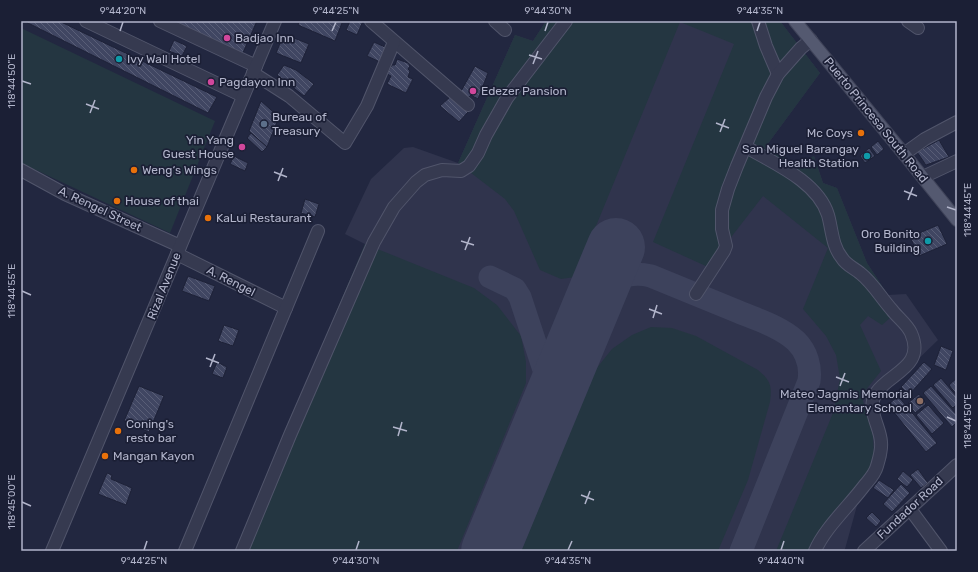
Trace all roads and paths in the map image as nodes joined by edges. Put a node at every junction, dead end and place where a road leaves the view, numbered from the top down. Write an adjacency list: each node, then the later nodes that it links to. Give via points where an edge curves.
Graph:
1 (86, 21): 14 (street)
2 (160, 21): 12 (street)
3 (275, 21): 12 (street, Rizal Avenue)
4 (371, 21): 11 (street)
5 (495, 21): 9 (street)
6 (566, 21): 31 (street, via 508,98 469,166 461,171 442,170 425,175 394,207 374,242)
7 (758, 21): 13 (street)
8 (795, 21): 10 (main road, Puerto Princesa South Road)
9 (505, 30)
10 (811, 40): 13 (street); 18 (main road, Puerto Princesa South Road)
11 (394, 42): 12 (street, via 367,106 345,143); 15 (street)
12 (255, 69): 14 (street, Rizal Avenue)
13 (778, 74): 17 (street)
14 (244, 96): 24 (street, Rizal Avenue)
15 (468, 105)
16 (957, 122): 18 (street)
17 (746, 147): 25 (street, via 722,210 722,229 726,246); 32 (street, via 797,176 816,195 828,215 840,257 868,282 905,324 914,340 910,361 874,397 872,412 881,442 877,467 819,540)
18 (904, 154): 21 (main road, Puerto Princesa South Road)
19 (957, 161): 21 (street)
20 (21, 170): 24 (street, A. Rengel Street)
21 (923, 177): 22 (main road, Puerto Princesa South Road)
22 (956, 216)
23 (318, 231): 26 (street)
24 (179, 250): 26 (street, A. Rengel); 29 (street, Rizal Avenue)
25 (696, 294)
26 (286, 308): 30 (street)
27 (957, 466): 28 (street, Fundador Road)
28 (910, 509): 33 (street, Fundador Road); 34 (street)
29 (52, 551)
30 (185, 551)
31 (242, 551)
32 (815, 551)
33 (864, 551)
34 (941, 551)

